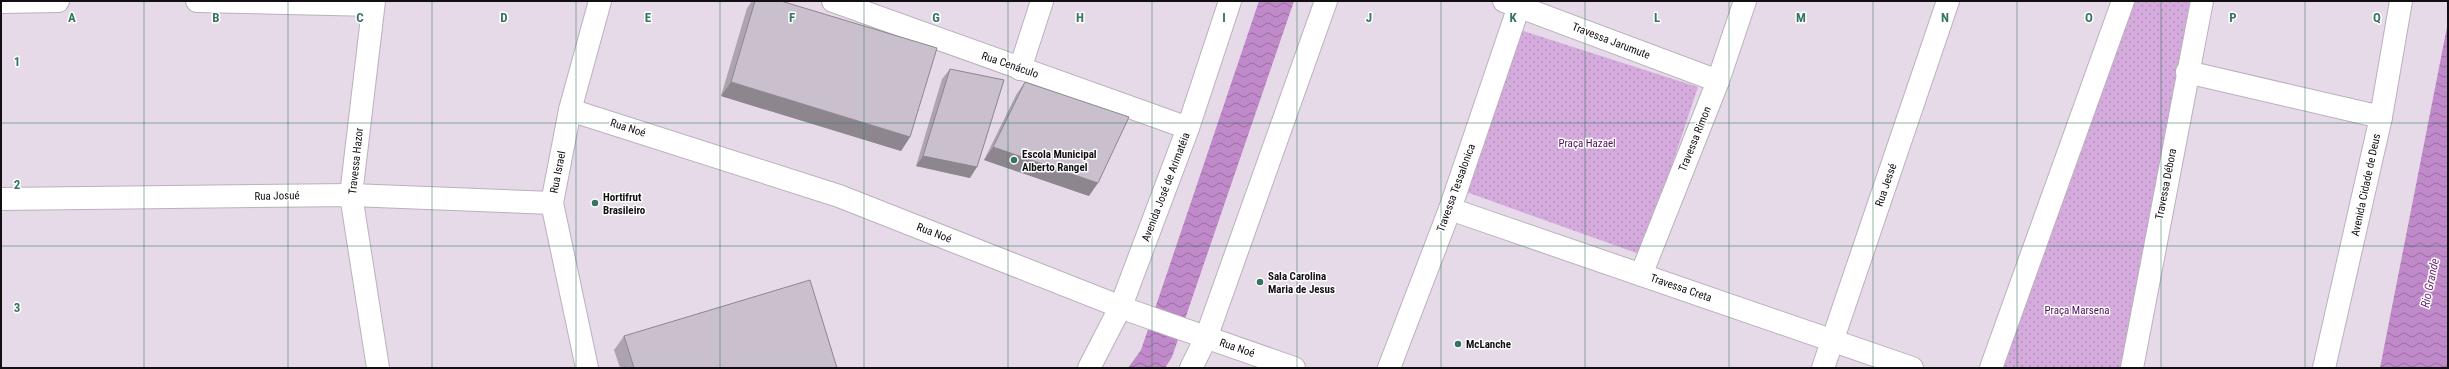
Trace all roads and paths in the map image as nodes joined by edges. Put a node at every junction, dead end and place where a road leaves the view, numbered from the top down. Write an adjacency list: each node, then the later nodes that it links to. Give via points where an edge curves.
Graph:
1 (58, 1): 13 (street)
2 (197, 1): 14 (street)
3 (600, 1): 19 (street, Rua Israel)
4 (833, 1): 16 (street, Rua Cenáculo)
5 (1042, 1): 16 (street)
6 (1230, 1): 21 (street, Avenida José de Arimatéia)
7 (1326, 1): 28 (street)
8 (1745, 1): 18 (street, Travessa Rimon)
9 (1948, 1): 29 (street, Rua Jessé)
10 (2122, 1): 38 (street)
11 (2202, 1): 17 (street, Travessa Débora)
12 (2401, 1): 20 (street, Avenida Cidade de Deus)
13 (1, 2)
14 (374, 3): 22 (street, Travessa Hazor)
15 (1511, 4): 18 (street, Travessa Jarumute); 25 (street, Travessa Tessalonica)
16 (1020, 69): 21 (street, Rua Cenáculo)
17 (2187, 72): 20 (street); 39 (street, Travessa Débora)
18 (1718, 81): 26 (street, Travessa Rimon)
19 (570, 110): 24 (street, Rua Israel); 27 (street, Rua Noé, via 839,196)
20 (2381, 117): 40 (street, Avenida Cidade de Deus)
21 (1188, 128): 27 (street, Avenida José de Arimatéia)
22 (351, 196): 23 (street, Rua Josué); 24 (street, Rua Josué); 30 (street, Travessa Hazor)
23 (1, 199)
24 (552, 203): 31 (street, Rua Israel)
25 (1450, 209): 26 (street, Travessa Creta); 35 (street, Travessa Tessalonica)
26 (1641, 274): 29 (street, Travessa Creta)
27 (1126, 309): 28 (street, Rua Noé); 32 (street, Avenida José de Arimatéia)
28 (1202, 336): 33 (street); 34 (street, Rua Noé)
29 (1832, 341): 36 (street, Rua Jessé); 37 (street, Travessa Creta)
30 (378, 368)
31 (587, 368)
32 (1088, 368)
33 (1191, 368)
34 (1294, 368)
35 (1389, 368)
36 (1823, 368)
37 (1912, 368)
38 (1990, 368)
39 (2132, 368)
40 (2324, 368)

